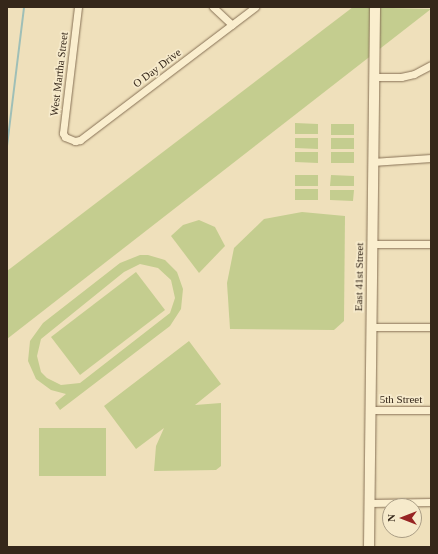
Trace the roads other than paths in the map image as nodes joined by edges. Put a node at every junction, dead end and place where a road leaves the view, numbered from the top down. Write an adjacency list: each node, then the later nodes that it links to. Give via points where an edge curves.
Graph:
1 (78, 7): 8 (street, West Martha Street, via 63,133)
2 (213, 7): 5 (street)
3 (255, 7): 5 (street, O Day Drive)
4 (375, 7): 7 (street, East 41st Street)
5 (232, 25): 8 (street, O Day Drive, via 80,140)
6 (431, 65): 7 (street, via 402,77)
7 (373, 77): 10 (street, East 41st Street)
8 (70, 140)
9 (431, 158): 10 (street)
10 (372, 162): 11 (street, East 41st Street)
11 (372, 244): 12 (street); 13 (street, East 41st Street)
12 (431, 244)
13 (371, 327): 14 (street); 15 (street, East 41st Street)
14 (431, 327)
15 (370, 410): 16 (street, 5th Street); 18 (street, East 41st Street)
16 (431, 410)
17 (431, 502): 18 (street)
18 (370, 503): 19 (street, East 41st Street)
19 (369, 547)

